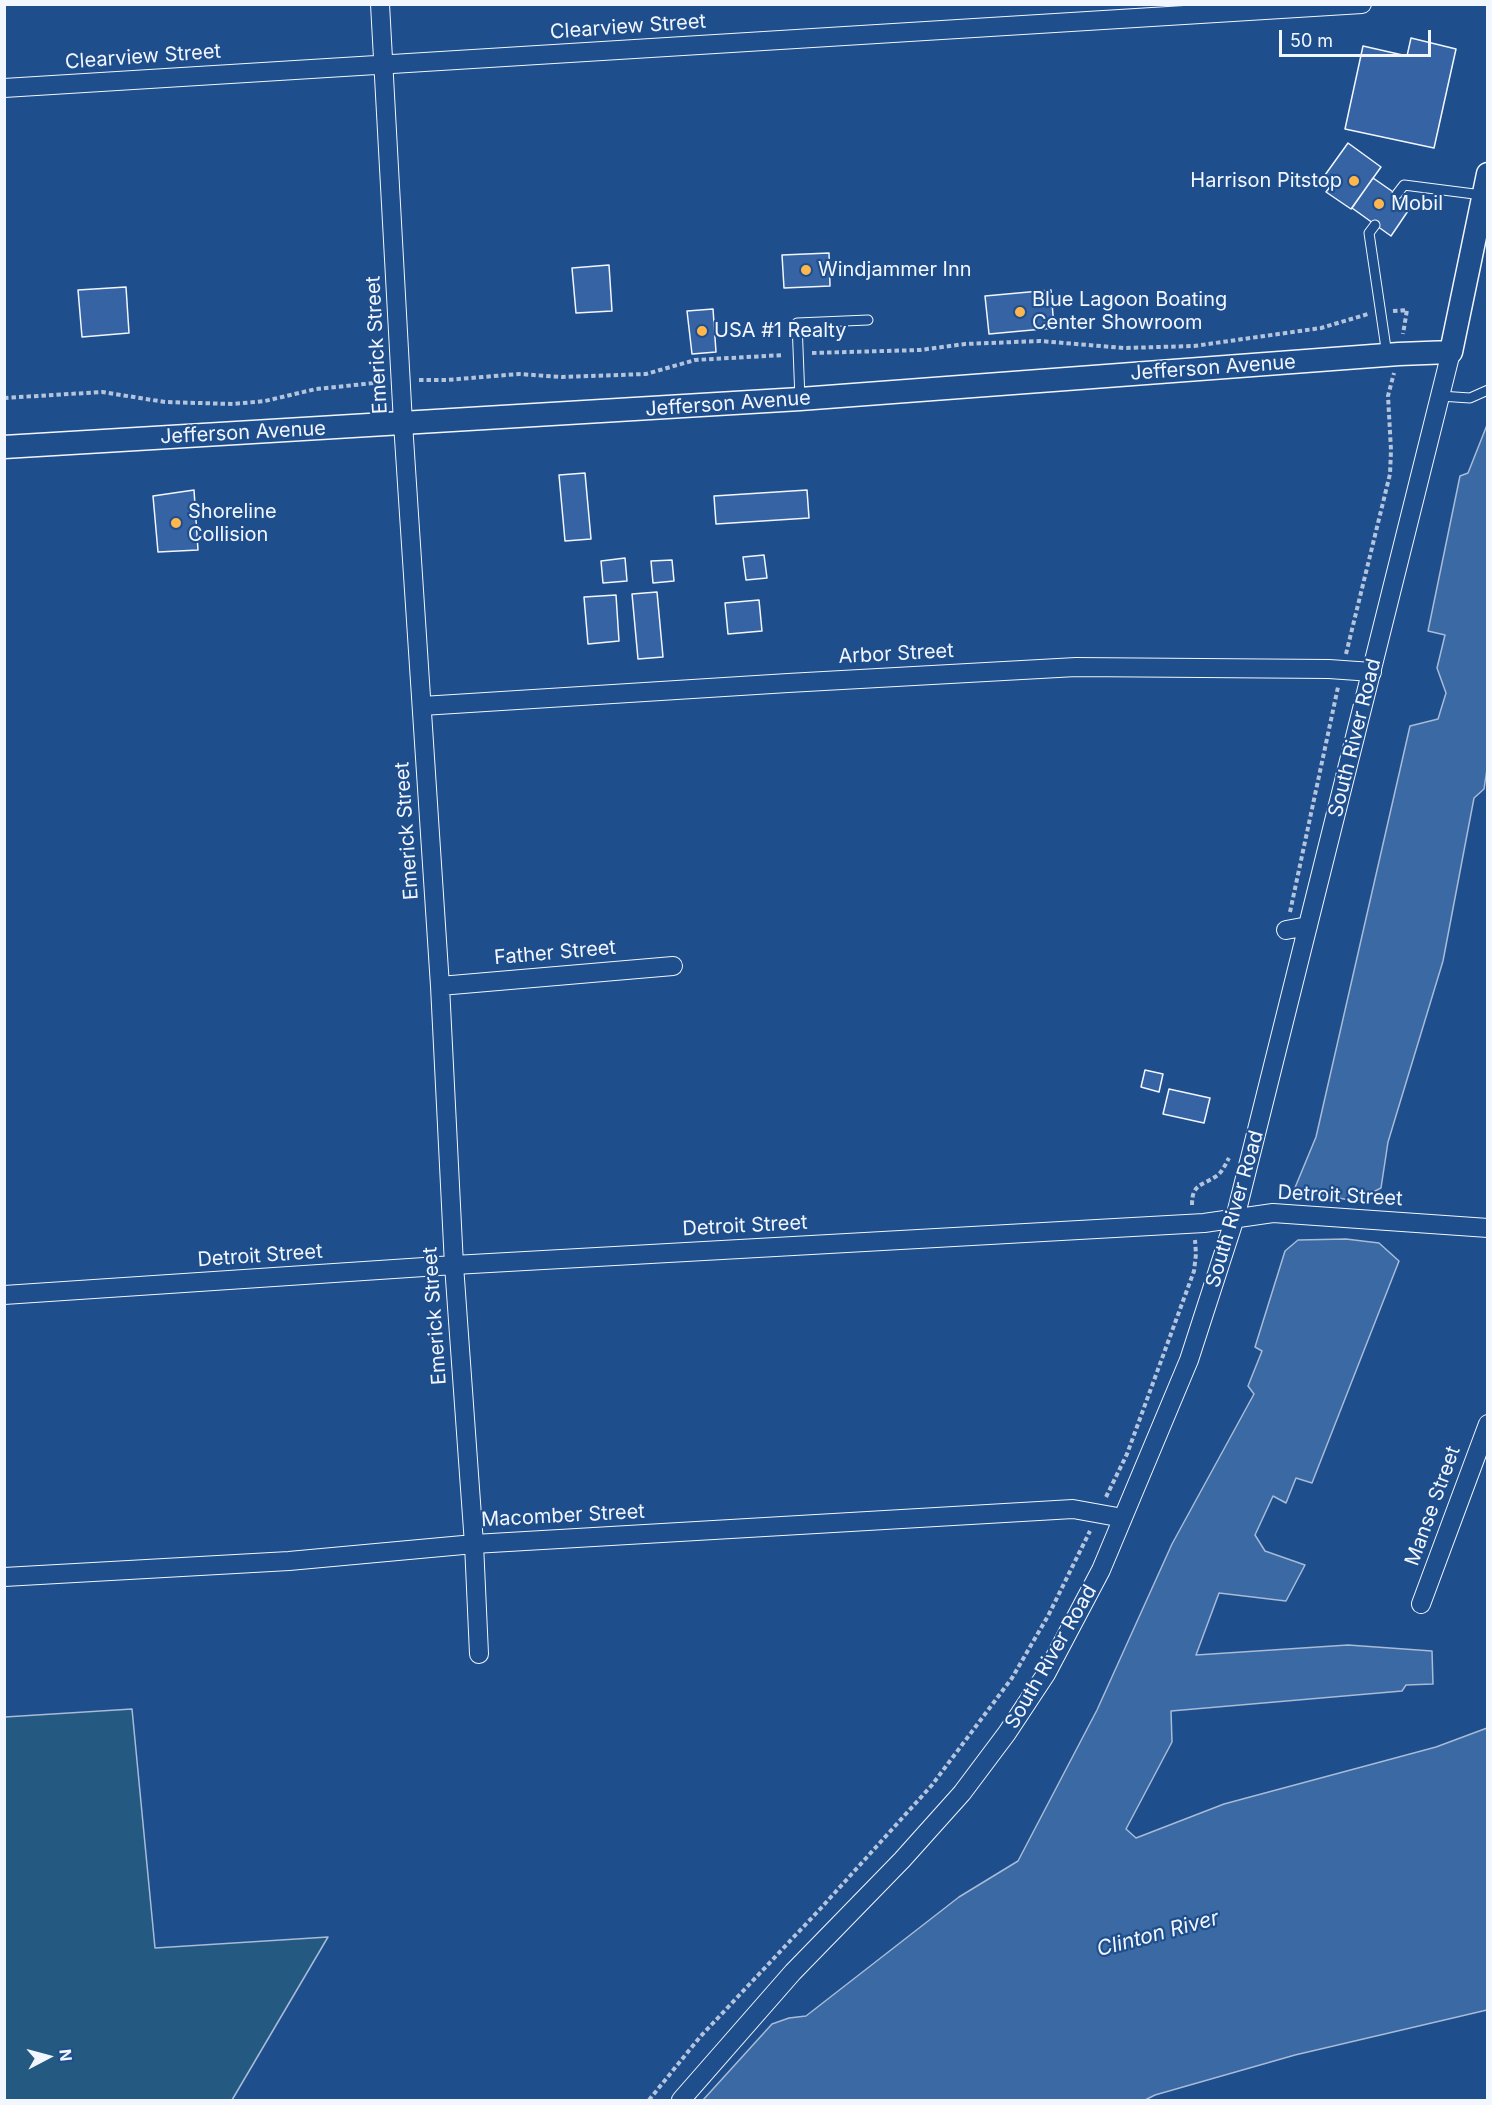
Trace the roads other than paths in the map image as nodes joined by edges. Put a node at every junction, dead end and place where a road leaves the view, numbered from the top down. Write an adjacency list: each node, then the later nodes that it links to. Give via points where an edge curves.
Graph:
1 (380, 4): 3 (street, Emerick Street)
2 (1362, 4): 3 (street, Clearview Street)
3 (384, 65): 4 (street, Clearview Street); 14 (street, Emerick Street)
4 (4, 88)
5 (1485, 184): 6 (lane, via 1404,185); 9 (street, South River Road)
6 (1397, 194)
7 (1375, 225): 10 (lane, via 1369,233)
8 (868, 320): 13 (lane, via 797,323)
9 (1451, 352): 10 (street, Jefferson Avenue); 12 (street, South River Road)
10 (1393, 355): 13 (street, Jefferson Avenue)
11 (1488, 390): 12 (lane, via 1470,398)
12 (1440, 396): 16 (street, South River Road)
13 (800, 399): 14 (street, Jefferson Avenue)
14 (404, 423): 15 (street, Jefferson Avenue); 17 (street, Emerick Street)
15 (4, 447)
16 (1372, 672): 17 (street, Arbor Street, via 1076,667); 18 (street, South River Road)
17 (422, 706): 21 (street, Emerick Street)
18 (1308, 926): 19 (street); 22 (street, South River Road)
19 (1286, 930)
20 (673, 966): 21 (street, Father Street)
21 (440, 986): 24 (street, Emerick Street)
22 (1235, 1218): 23 (street, Detroit Street, via 1273,1213); 24 (street, Detroit Street); 27 (street, South River Road, via 1190,1360)
23 (1488, 1228)
24 (454, 1265): 25 (street, Detroit Street); 28 (street, Emerick Street)
25 (4, 1295)
26 (1488, 1424): 30 (street, Manse Street)
27 (1123, 1518): 28 (street, Macomber Street, via 1073,1509); 32 (street, South River Road, via 1101,1570 1046,1674 962,1793 793,1972)
28 (474, 1544): 29 (street, Macomber Street, via 289,1561); 31 (street, Emerick Street)
29 (4, 1577)
30 (1421, 1604)
31 (479, 1654)
32 (681, 2100)

